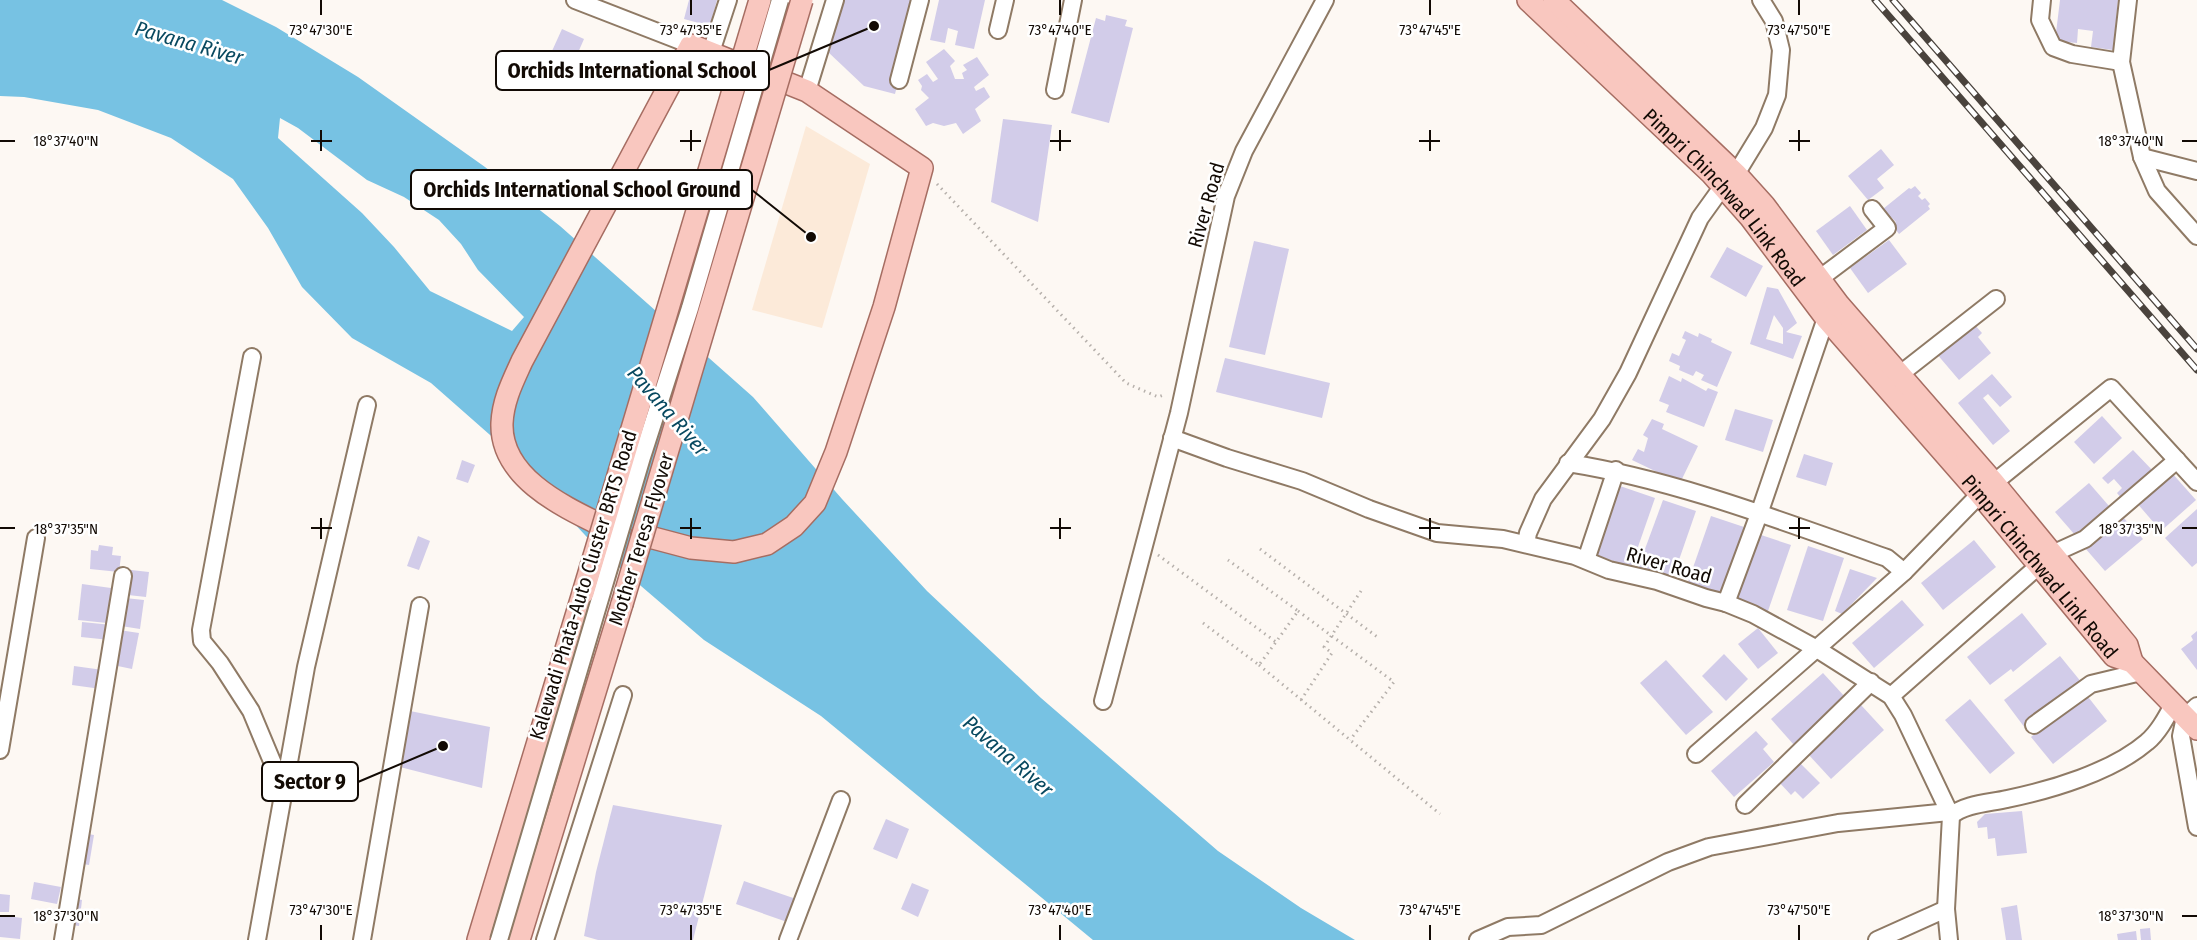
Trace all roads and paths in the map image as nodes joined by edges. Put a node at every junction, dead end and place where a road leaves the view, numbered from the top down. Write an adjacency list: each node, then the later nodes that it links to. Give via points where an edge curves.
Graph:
1 (575, 0): 17 (street)
2 (728, 0): 18 (street)
3 (760, 0): 43 (main road, Mother Teresa Flyover, bridge)
4 (780, 0): 87 (street, Kalewadi Phata-Auto Cluster BRTS Road, bridge)
5 (802, 0): 44 (main road, Mother Teresa Flyover, bridge)
6 (835, 0): 22 (street)
7 (920, 0): 20 (street)
8 (1005, 0): 16 (street)
9 (1072, 0): 21 (street)
10 (1324, 0): 34 (street, River Road, via 1244,151 1226,196)
11 (1528, 0): 26 (main road, Pimpri Chinchwad Link Road, via 1712,173)
12 (1554, 0): 26 (main road, Pimpri Chinchwad Link Road)
13 (1761, 0): 26 (street, via 1774,21 1781,50 1777,95 1764,128)
14 (2042, 0): 19 (street, via 2040,20 2054,47)
15 (2128, 0): 19 (street)
16 (998, 30)
17 (691, 45): 18 (main road); 43 (main road, via 522,361 506,398 502,424 508,453 520,474 562,506)
18 (711, 52): 22 (main road)
19 (2121, 62): 23 (street)
20 (898, 80)
21 (1055, 90)
22 (807, 91): 24 (main road)
23 (2142, 157): 25 (street); 28 (street, via 2157,191)
24 (922, 168): 34 (path, via 1126,383 1158,397); 44 (main road, via 884,307 815,503 794,526 767,544 734,552 691,548)
25 (2197, 171)
26 (1730, 180): 29 (main road, Pimpri Chinchwad Link Road, via 1764,205); 31 (main road, Pimpri Chinchwad Link Road, via 1750,217); 38 (street, via 1700,218 1629,373 1602,419)
27 (1872, 209): 29 (street, via 1887,228)
28 (2197, 236)
29 (1819, 279): 31 (main road, Pimpri Chinchwad Link Road)
30 (1996, 299): 33 (street)
31 (1839, 324): 33 (main road, Pimpri Chinchwad Link Road); 41 (main road, Pimpri Chinchwad Link Road); 42 (street)
32 (252, 357): 76 (street, via 201,630 202,641 251,711)
33 (1899, 375): 41 (main road, Pimpri Chinchwad Link Road)
34 (1185, 387): 36 (street, River Road)
35 (367, 405): 76 (street, via 306,667)
36 (1172, 438): 46 (street, River Road, via 1437,532); 47 (street, River Road)
37 (2177, 460): 40 (street); 41 (street, via 2111,388); 51 (street, via 2085,539)
38 (1568, 463): 39 (street); 46 (street, via 1543,499)
39 (1616, 470): 42 (street); 50 (street)
40 (2197, 482)
41 (1987, 489): 51 (main road, Pimpri Chinchwad Link Road); 52 (street)
42 (1759, 514): 52 (street, via 1887,558); 55 (street)
43 (603, 526): 86 (main road, Mother Teresa Flyover, bridge)
44 (642, 535): 88 (main road, Mother Teresa Flyover, bridge)
45 (36, 538): 74 (street)
46 (1526, 544): 50 (street, River Road)
47 (1144, 545): 62 (path); 70 (street, River Road)
48 (1260, 549): 58 (path)
49 (1228, 560): 57 (path)
50 (1586, 560): 55 (street, River Road)
51 (2045, 560): 65 (main road, Pimpri Chinchwad Link Road, via 2127,645); 68 (street)
52 (1904, 572): 63 (street)
53 (123, 576): 83 (street)
54 (1361, 591): 58 (path)
55 (1726, 603): 63 (street, River Road)
56 (420, 606): 85 (street)
57 (1298, 611): 60 (path); 62 (path)
58 (1347, 613): 60 (path); 61 (path)
59 (1203, 623): 64 (path)
60 (1333, 636): 69 (path, via 1324,647 1332,653); 73 (path, via 1394,682)
61 (1380, 639)
62 (1276, 642): 64 (path)
63 (1817, 649): 66 (street, River Road); 75 (street)
64 (1259, 665): 69 (path)
65 (2136, 667): 71 (main road, Pimpri Chinchwad Link Road); 72 (street, via 2091,684)
66 (1871, 682): 68 (street, River Road); 78 (street)
67 (623, 695): 89 (street)
68 (1891, 696): 80 (street, River Road)
69 (1301, 700): 73 (path)
70 (1103, 701)
71 (2190, 718): 80 (street, via 2161,725 2147,742 2106,769); 81 (street, via 2181,736)
72 (2034, 725)
73 (1350, 740): 79 (path)
74 (0, 750)
75 (1696, 754)
76 (284, 790): 84 (street)
77 (841, 800): 90 (street)
78 (1745, 805)
79 (1440, 814)
80 (1950, 814): 82 (street, River Road); 91 (street, via 1838,823 1709,847 1668,862 1541,925 1508,927)
81 (2197, 827)
82 (1946, 909): 92 (street); 93 (street, River Road)
83 (63, 940)
84 (257, 940)
85 (362, 940)
86 (478, 940)
87 (500, 940)
88 (519, 940)
89 (545, 940)
90 (788, 940)
91 (1478, 940)
92 (1877, 940)
93 (1949, 940)

